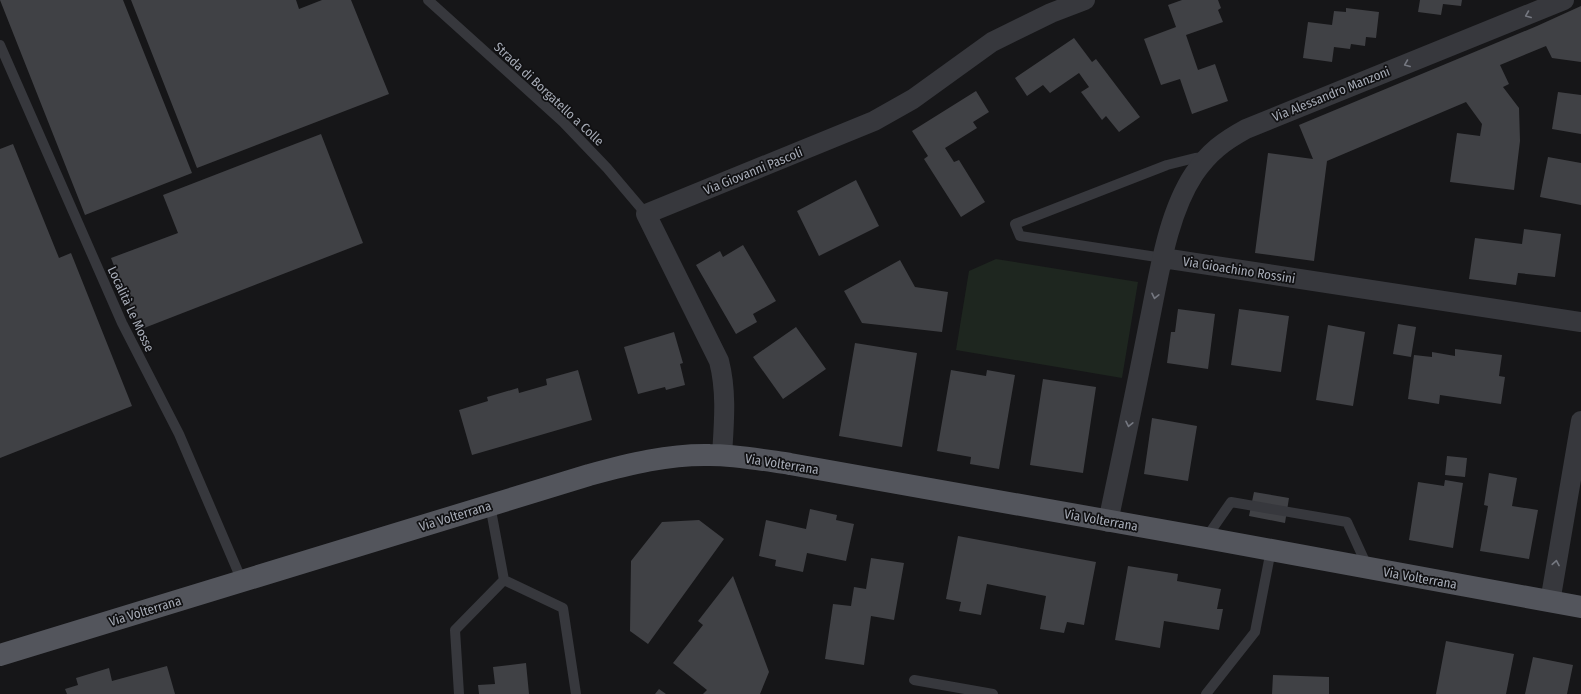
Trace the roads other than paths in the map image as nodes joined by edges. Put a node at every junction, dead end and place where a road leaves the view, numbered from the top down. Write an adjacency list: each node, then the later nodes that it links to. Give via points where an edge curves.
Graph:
1 (428, 0): 6 (lane, Strada di Borgatello a Colle, via 563,122)
2 (1085, 0): 6 (street, Via Giovanni Pascoli, via 1051,12 992,42 890,114)
3 (1564, 0): 5 (street, Via Alessandro Manzoni, one-way to 5, via 1246,129 1221,144)
4 (0, 45): 17 (lane, Località Le Mosse, via 122,323 179,434)
5 (1208, 157): 7 (street, Via Alessandro Manzoni, via 1194,175 1183,196); 7 (lane, via 1167,165 1015,224 1020,236)
6 (646, 214): 10 (street, via 719,361 725,396)
7 (1163, 258): 8 (street, Via Gioachino Rossini); 12 (street, one-way to 12)
8 (1581, 322)
9 (1581, 420): 18 (street, one-way to 9)
10 (722, 455): 11 (main road, Via Volterrana, via 673,457 638,463); 12 (main road, Via Volterrana, via 790,464)
11 (490, 505): 16 (lane); 17 (main road, Via Volterrana)
12 (1108, 522): 13 (main road, Via Volterrana)
13 (1206, 538): 14 (main road, Via Volterrana); 15 (lane, via 1231,502 1347,522)
14 (1271, 550): 15 (main road, Via Volterrana); 25 (lane, via 1255,632)
15 (1368, 568): 18 (main road, Via Volterrana)
16 (504, 580): 22 (lane, via 454,630); 23 (lane, via 562,608)
17 (242, 581): 20 (main road, Via Volterrana)
18 (1550, 602): 19 (main road, Via Volterrana)
19 (1581, 608)
20 (0, 655)
21 (914, 680): 24 (lane)
22 (459, 694)
23 (576, 694)
24 (993, 694)
25 (1206, 694)

